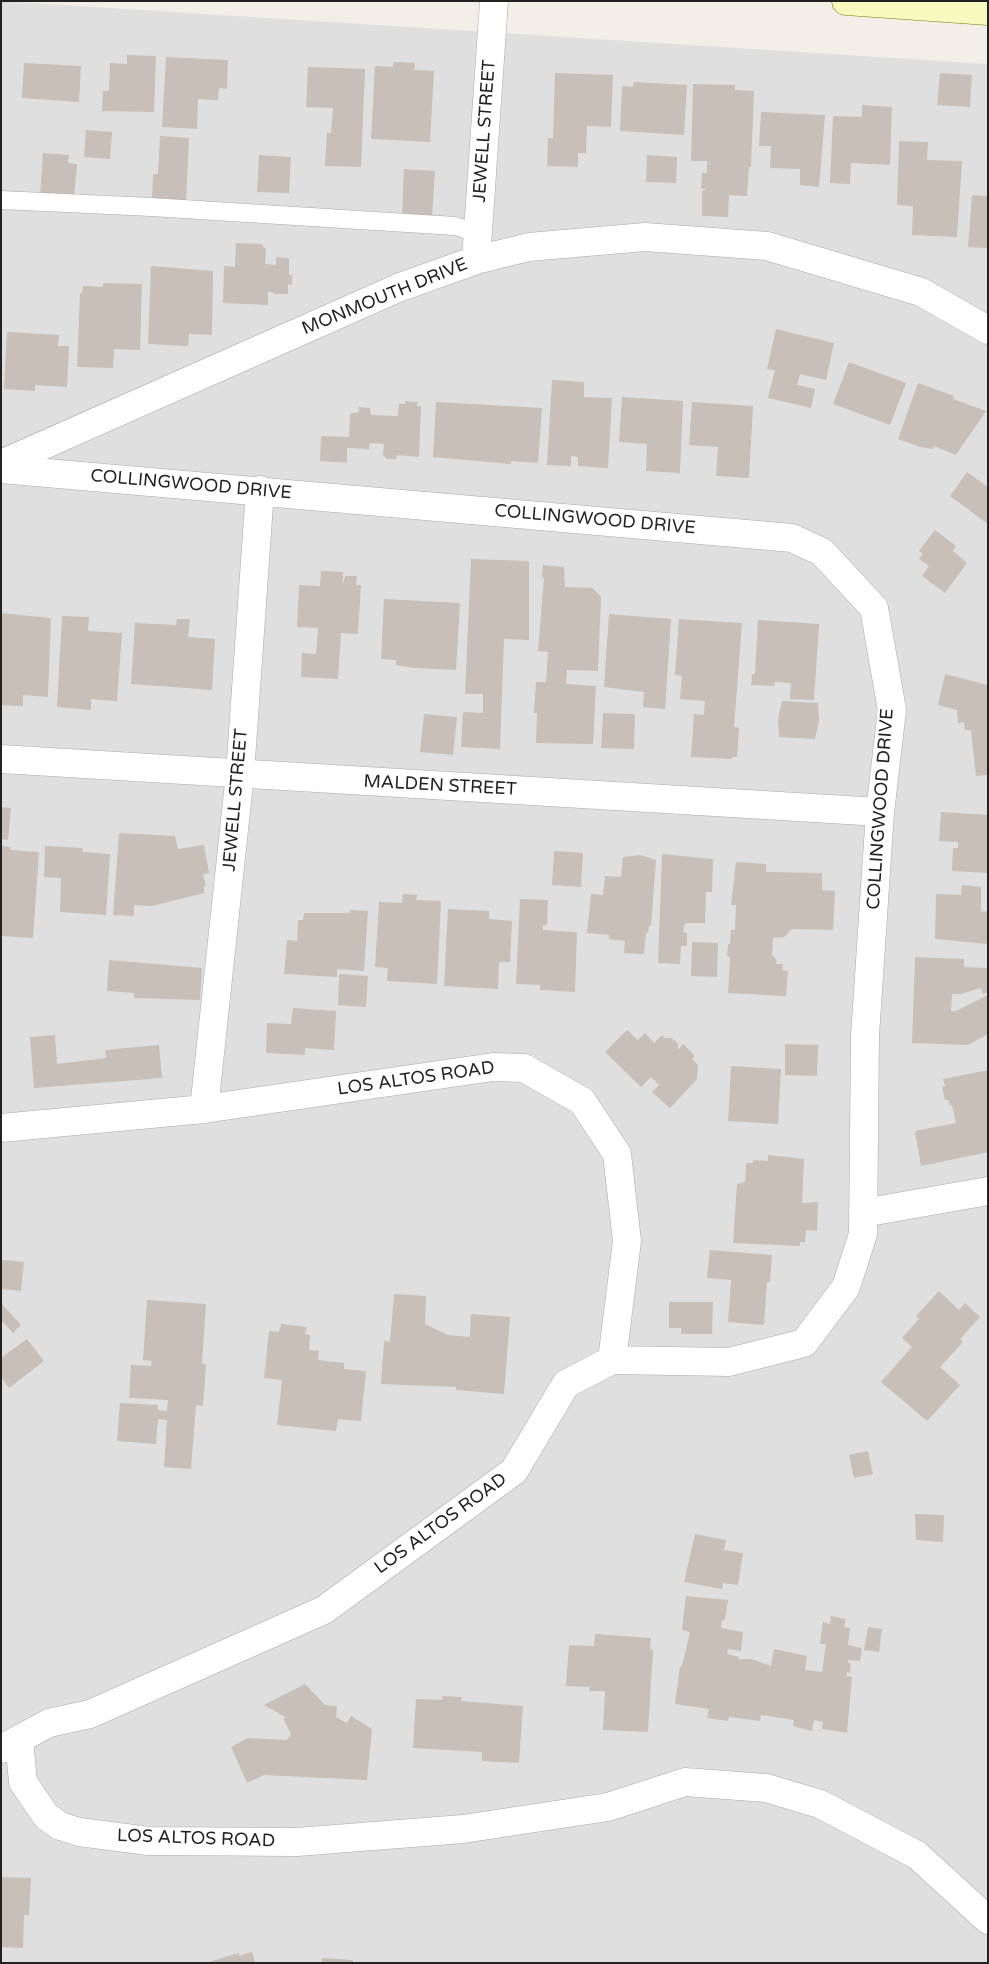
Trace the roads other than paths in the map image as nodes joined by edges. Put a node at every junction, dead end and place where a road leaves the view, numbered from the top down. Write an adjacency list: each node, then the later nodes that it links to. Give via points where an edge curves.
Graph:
1 (494, 1): 5 (street, JEWELL STREET)
2 (846, 1): 3 (main road)
3 (988, 10)
4 (1, 200): 5 (lane, via 454,226)
5 (478, 233): 6 (street, JEWELL STREET)
6 (476, 260): 7 (street, MONMOUTH DRIVE, via 529,247 645,237 767,246 921,292); 8 (street, MONMOUTH DRIVE, via 398,288)
7 (988, 330)
8 (1, 464)
9 (1, 469): 10 (street, COLLINGWOOD DRIVE)
10 (260, 490): 12 (street, JEWELL STREET); 13 (street, COLLINGWOOD DRIVE, via 792,538 822,552 874,608 892,710)
11 (1, 759): 12 (street, MALDEN STREET)
12 (240, 774): 13 (street, MALDEN STREET); 14 (street, JEWELL STREET)
13 (880, 812): 17 (street, COLLINGWOOD DRIVE, via 866,1036)
14 (204, 1109): 15 (street, LOS ALTOS ROAD); 18 (street, LOS ALTOS ROAD, via 493,1067 524,1068 582,1101 617,1154 627,1241)
15 (1, 1128)
16 (988, 1191): 17 (street)
17 (863, 1213): 18 (street, COLLINGWOOD DRIVE, via 863,1234 846,1287 804,1343 728,1362)
18 (612, 1360): 19 (street, LOS ALTOS ROAD, via 566,1384 514,1471 324,1610 90,1714 49,1723)
19 (10, 1744): 20 (street, LOS ALTOS ROAD, via 23,1782 46,1816 60,1826 79,1832 149,1841 297,1842 463,1828 608,1807 685,1782 766,1788 820,1804 917,1855)
20 (988, 1920)

